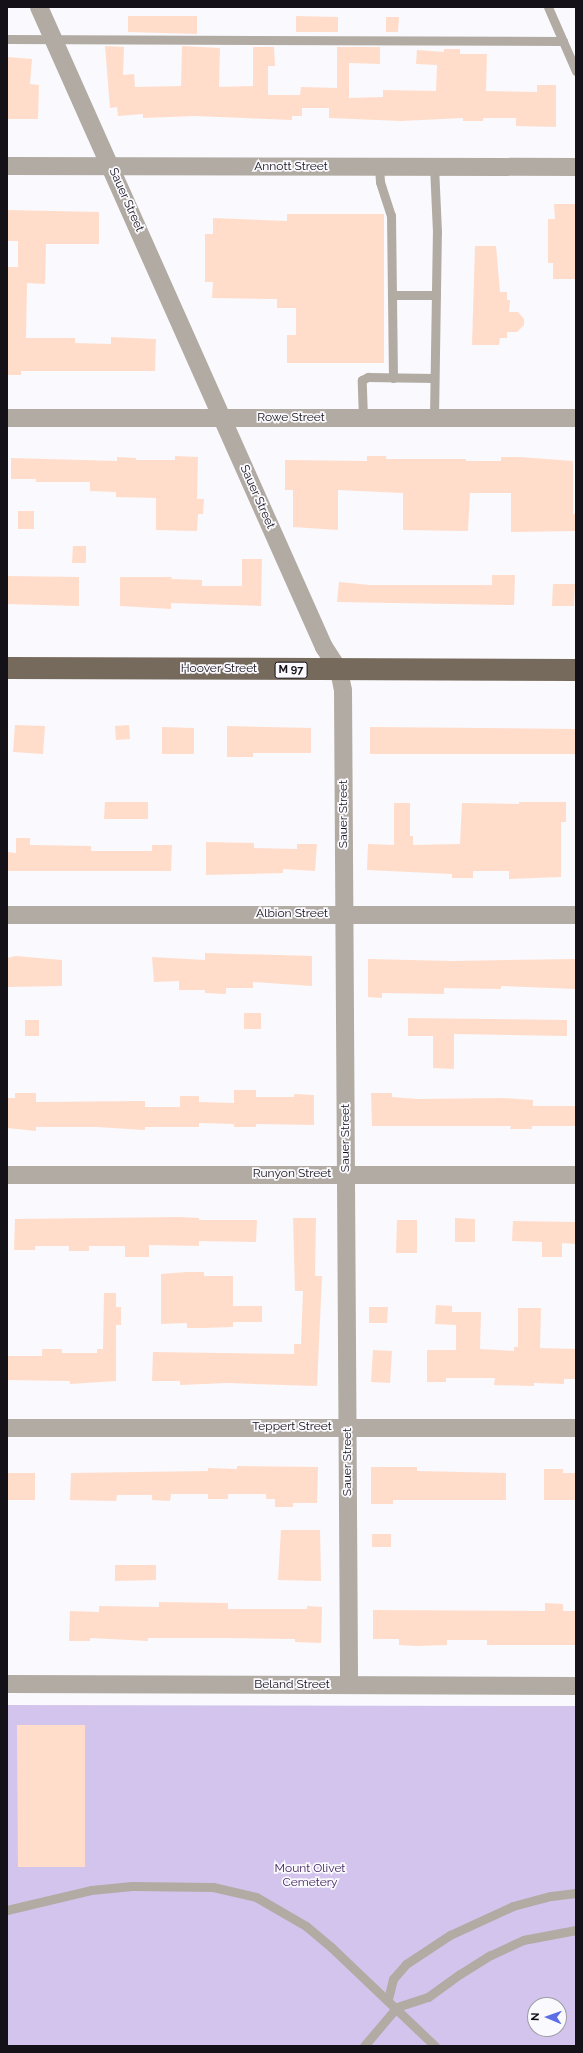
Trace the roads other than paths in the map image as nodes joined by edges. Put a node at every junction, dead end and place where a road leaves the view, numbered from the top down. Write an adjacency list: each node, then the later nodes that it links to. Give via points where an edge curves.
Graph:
1 (39, 7): 4 (street, Sauer Street)
2 (548, 7): 5 (lane)
3 (7, 39): 4 (lane)
4 (53, 39): 5 (lane); 8 (street, Sauer Street)
5 (563, 41): 6 (lane)
6 (576, 71)
7 (7, 166): 8 (street, Annott Street)
8 (110, 166): 9 (street, Annott Street); 17 (street, Sauer Street)
9 (379, 167): 10 (street, Annott Street); 12 (lane, via 380,182 391,216)
10 (434, 167): 11 (street, Annott Street); 13 (lane)
11 (576, 167)
12 (392, 295): 13 (lane); 14 (lane)
13 (436, 295): 15 (lane)
14 (393, 378): 15 (lane); 18 (lane, via 368,377 362,380)
15 (434, 378): 19 (lane)
16 (7, 418): 17 (street, Rowe Street)
17 (222, 418): 18 (street, Rowe Street); 22 (street, Sauer Street, via 324,647)
18 (363, 418): 19 (street, Rowe Street)
19 (434, 418): 20 (street, Rowe Street)
20 (576, 418)
21 (7, 668): 22 (main road, Hoover Street / M 97)
22 (338, 670): 23 (main road, Hoover Street / M 97); 24 (street, Sauer Street, via 343,690)
23 (576, 670)
24 (344, 914): 25 (street, Albion Street); 26 (street, Albion Street); 27 (street, Sauer Street)
25 (7, 915)
26 (576, 915)
27 (346, 1174): 28 (street, Runyon Street); 29 (street, Runyon Street); 30 (street, Sauer Street)
28 (7, 1175)
29 (576, 1175)
30 (348, 1427): 31 (street, Teppert Street); 32 (street, Teppert Street); 34 (street, Sauer Street)
31 (7, 1428)
32 (576, 1428)
33 (7, 1684): 34 (street, Beland Street)
34 (349, 1686): 35 (street, Beland Street)
35 (576, 1686)
36 (576, 1893): 39 (lane, via 551,1896 513,1906 450,1935 406,1964 393,1979)
37 (7, 1910): 39 (lane, via 91,1890 132,1886 165,1885 236,1891 256,1897 306,1926)
38 (576, 1930): 40 (lane, via 523,1940 460,1974 428,1997)
39 (388, 1999): 40 (lane)
40 (397, 2007): 41 (lane); 42 (lane)
41 (364, 2046)
42 (435, 2046)

